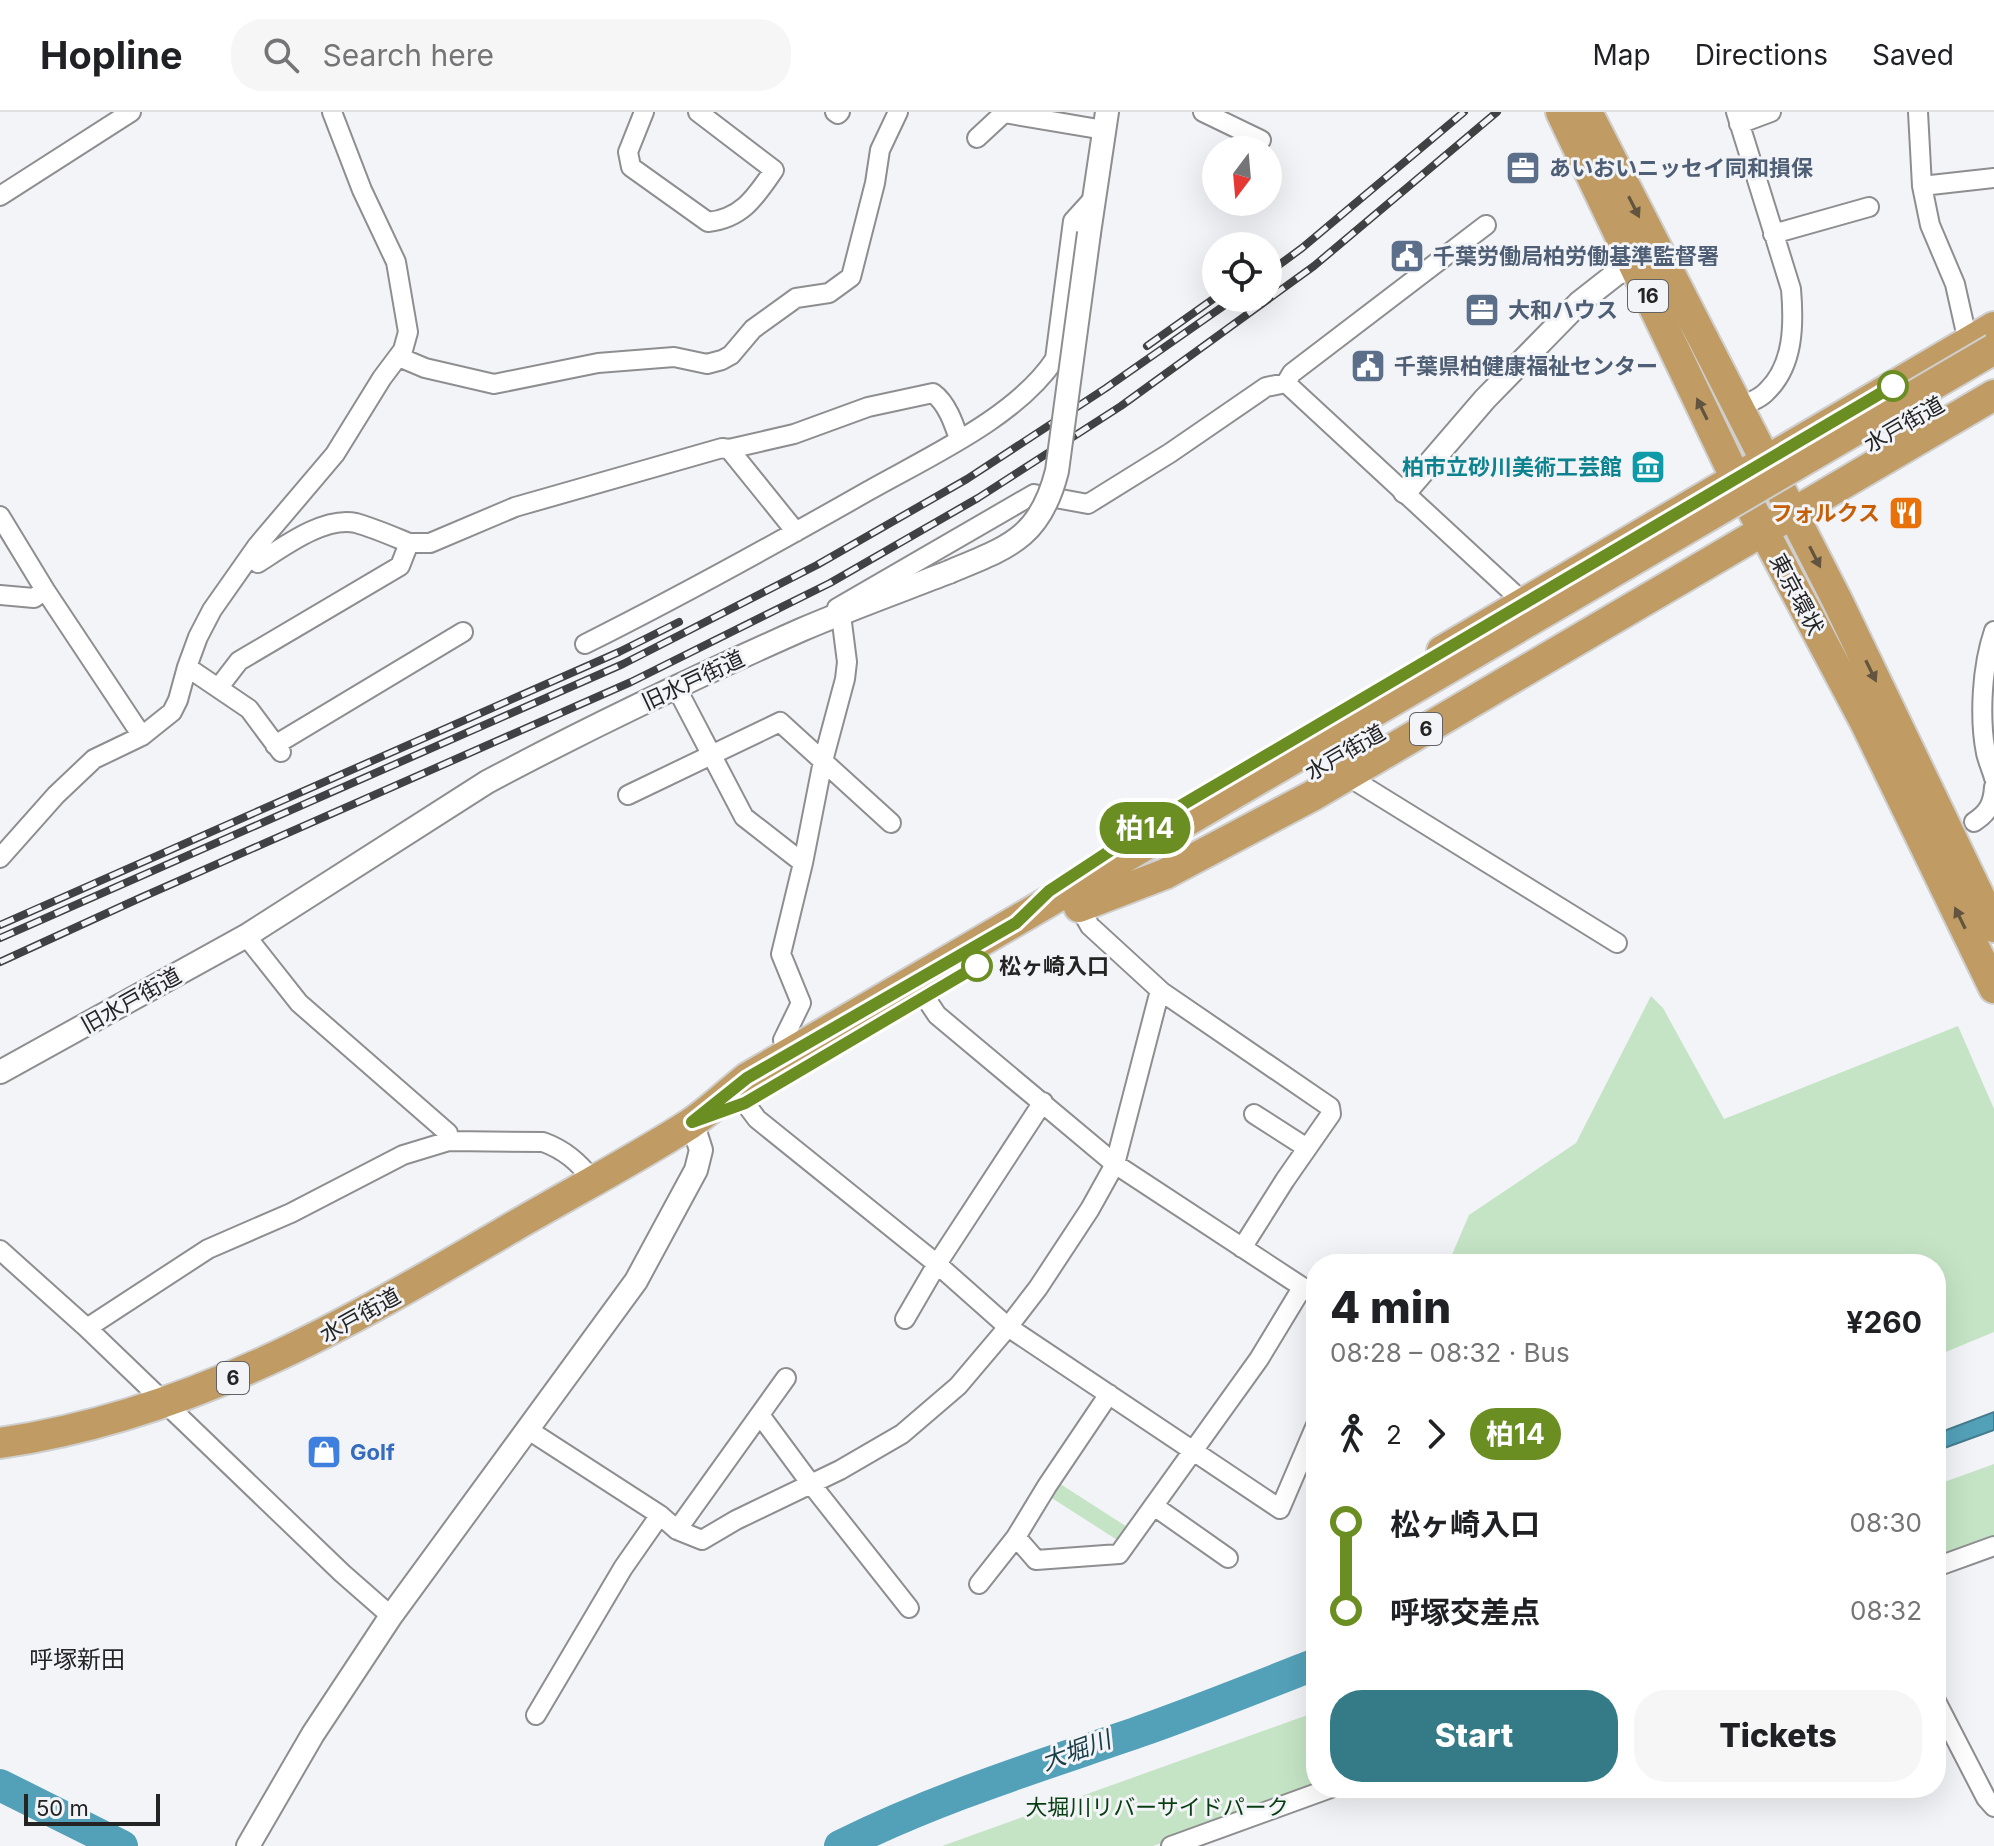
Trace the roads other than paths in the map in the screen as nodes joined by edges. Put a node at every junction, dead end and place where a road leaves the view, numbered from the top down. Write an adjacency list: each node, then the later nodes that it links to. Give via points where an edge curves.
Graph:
1 (131, 112): 17 (street)
2 (332, 112): 25 (street, via 396,262 408,332)
3 (644, 112): 4 (street, via 628,152 631,167 708,222 717,221 748,207 774,170)
4 (698, 112)
5 (898, 112): 25 (street, via 880,150 851,277 829,293 796,298 722,360 707,364 674,357 598,363 494,384)
6 (1203, 112): 13 (street)
7 (1561, 112): 22 (highway, 東京環状 / 16)
8 (1587, 112): 22 (highway, 東京環状 / 16, one-way to 22)
9 (1771, 112): 11 (street)
10 (1918, 112): 16 (street)
11 (1737, 118): 21 (street)
12 (1106, 121): 14 (street, via 1004,113); 18 (street, 旧水戸街道)
13 (1253, 136)
14 (977, 138)
15 (1994, 178): 16 (street)
16 (1922, 186): 24 (street, via 1930,225)
17 (0, 196)
18 (1093, 199): 29 (street, via 1073,221 1055,359 1003,413); 43 (street, 旧水戸街道, bridge, via 1057,471 1043,511 1018,540)
19 (1869, 207): 21 (street)
20 (1486, 225): 26 (street, via 1292,373)
21 (1773, 234): 28 (street, via 1791,289 1791,347 1767,391)
22 (1646, 260): 28 (highway, 東京環状 / 16); 32 (highway, 東京環状 / 16, one-way to 22); 33 (street, via 1616,274 1579,303 1485,399)
23 (1994, 327): 24 (highway)
24 (1981, 345): 31 (highway); 48 (highway, 水戸街道 / 6, bridge)
25 (399, 357): 39 (street, via 335,454)
26 (1286, 383): 33 (street); 44 (street, via 1266,387 1088,504 1034,494)
27 (1993, 394): 34 (highway); 48 (highway, 水戸街道 / 6)
28 (1739, 407): 31 (highway, 東京環状 / 16)
29 (959, 439): 30 (street, via 933,393); 37 (street)
30 (729, 449): 37 (street); 38 (street, via 515,507 430,543)
31 (1766, 462): 32 (highway); 34 (highway, 東京環状 / 16)
32 (1736, 479): 36 (highway, 東京環状 / 16); 42 (highway, 6)
33 (1405, 492): 42 (street)
34 (1792, 513): 36 (highway); 65 (highway, 東京環状 / 16, one-way to 65)
35 (0, 516): 40 (street)
36 (1763, 530): 55 (highway, 6); 68 (highway, 東京環状 / 16, one-way to 36, via 1865,722)
37 (796, 532): 47 (street)
38 (409, 543): 39 (street, via 342,523 316,529 258,563); 50 (street, via 400,566 239,661)
39 (250, 556): 49 (street, via 212,610)
40 (45, 590): 41 (street, via 34,598); 52 (street)
41 (0, 595)
42 (1524, 603): 64 (highway, 6, via 1160,818 1049,891)
43 (841, 615): 44 (street, 旧水戸街道); 54 (street, via 847,662)
44 (805, 629): 51 (street, 旧水戸街道)
45 (1994, 631): 56 (street, via 1986,656 1983,705 1986,754)
46 (463, 632): 50 (street, via 279,749 249,709)
47 (585, 644)
48 (1482, 661): 63 (highway, 水戸街道 / 6); 64 (highway, 水戸街道 / 6)
49 (187, 667): 50 (street); 52 (street, via 172,712)
50 (219, 687)
51 (676, 687): 53 (street); 66 (street, 旧水戸街道, via 487,782)
52 (142, 736): 61 (street, via 94,759)
53 (710, 756): 54 (street, via 780,722); 58 (street); 62 (street, via 744,817)
54 (823, 761): 60 (street); 62 (street)
55 (1351, 773): 63 (highway, 6, via 1165,874); 67 (street, via 1357,782)
56 (1994, 778)
57 (1994, 787): 59 (street, via 1987,814)
58 (628, 795)
59 (1974, 822)
60 (891, 823)
61 (0, 858)
62 (803, 863): 71 (street, via 781,954 801,1003 784,1033)
63 (1079, 907): 69 (street, via 1090,926); 70 (highway, 水戸街道 / 6)
64 (1016, 923): 71 (highway, 水戸街道 / 6)
65 (1994, 927)
66 (246, 936): 72 (street, 旧水戸街道); 77 (street, via 299,1003 448,1133)
67 (1617, 943)
68 (1994, 988)
69 (1162, 992): 78 (street, via 1330,1107 1331,1114); 79 (street)
70 (925, 997): 73 (street, via 937,1015); 74 (highway, 水戸街道 / 6)
71 (791, 1053): 76 (highway, 水戸街道 / 6, via 747,1078)
72 (0, 1072)
73 (1043, 1102): 79 (street); 83 (street)
74 (745, 1103): 76 (highway, 水戸街道 / 6); 83 (street, via 757,1119)
75 (1254, 1114): 78 (street)
76 (692, 1122): 80 (highway, 水戸街道 / 6); 93 (street, via 701,1150 681,1199 636,1281)
77 (449, 1141): 80 (street, via 543,1142 575,1159); 88 (street, via 403,1155 208,1249)
78 (1307, 1148): 81 (street)
79 (1115, 1164): 81 (street); 87 (street)
80 (593, 1180): 91 (highway, 水戸街道 / 6, via 341,1327)
81 (1242, 1248): 84 (street)
82 (0, 1250): 88 (street)
83 (937, 1264): 86 (street); 87 (street)
84 (1306, 1290)
85 (1306, 1296): 96 (street)
86 (905, 1319)
87 (1008, 1327): 90 (street); 97 (street, via 958,1386 902,1434)
88 (87, 1328): 91 (street)
89 (786, 1378): 92 (street)
90 (1109, 1394): 96 (street); 101 (street)
91 (166, 1403): 94 (highway, 水戸街道 / 6); 107 (street)
92 (760, 1415): 97 (street); 100 (street)
93 (527, 1429): 99 (street); 107 (street)
94 (0, 1443)
95 (1306, 1448): 96 (street, via 1280,1509)
96 (1194, 1450): 98 (street)
97 (811, 1484): 100 (street, via 702,1540); 106 (street)
98 (1154, 1506): 101 (street, via 1119,1554 1036,1560); 103 (street)
99 (660, 1515): 100 (street); 108 (street)
100 (677, 1530)
101 (1016, 1537): 105 (street)
102 (1994, 1546): 104 (street)
103 (1228, 1558)
104 (1946, 1563)
105 (979, 1584)
106 (909, 1608)
107 (391, 1616): 112 (street, via 313,1734)
108 (536, 1715)
109 (1946, 1720): 111 (street)
110 (1306, 1797): 113 (street)
111 (1994, 1807)
112 (249, 1845)
113 (1171, 1846)

